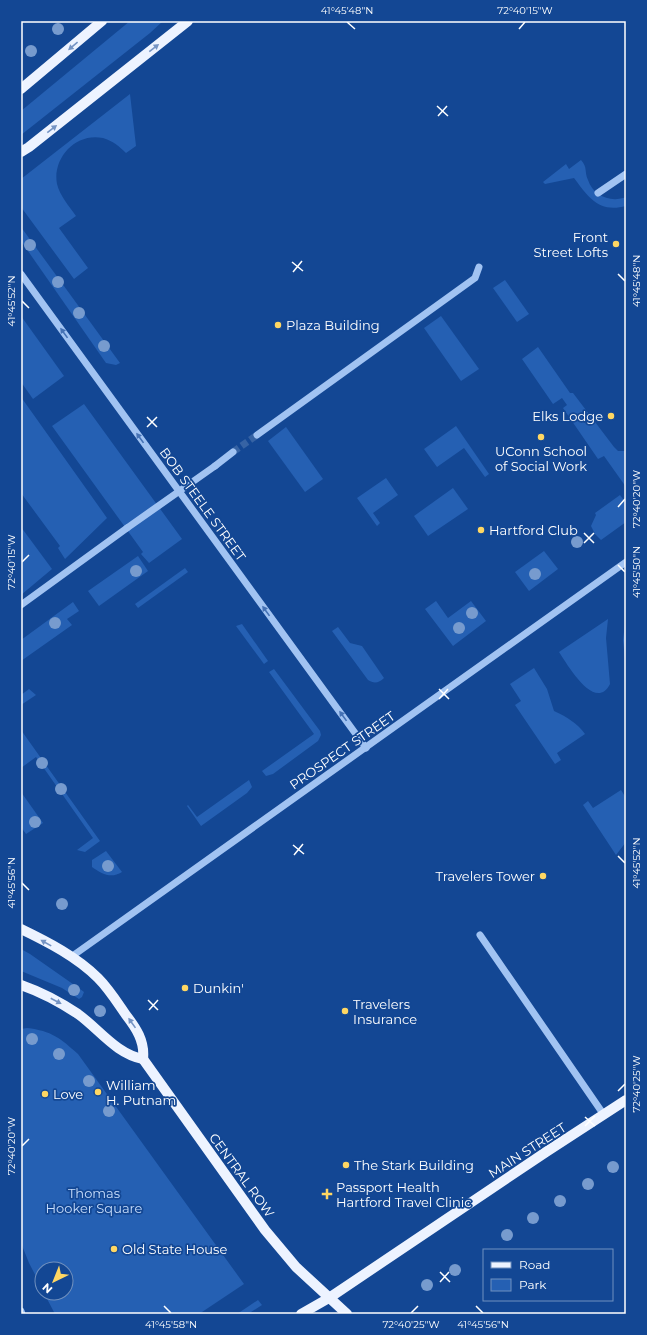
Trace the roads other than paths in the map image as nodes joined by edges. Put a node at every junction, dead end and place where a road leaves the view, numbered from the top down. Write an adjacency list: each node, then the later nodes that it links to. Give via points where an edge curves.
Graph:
1 (102, 21): 3 (main road, one-way to 3)
2 (188, 21): 4 (main road, one-way to 2)
3 (21, 89)
4 (21, 152)
5 (626, 174): 6 (street)
6 (598, 193)
7 (479, 268): 9 (street, via 475,278)
8 (21, 274): 13 (street, BOB STEELE STREET, one-way to 8)
9 (257, 435)
10 (233, 452): 12 (street, bridge)
11 (626, 562): 13 (street, PROSPECT STREET)
12 (21, 605)
13 (366, 748): 16 (street, PROSPECT STREET)
14 (21, 929): 16 (main road, one-way to 14)
15 (480, 935): 20 (street)
16 (71, 957): 18 (main road, one-way to 16, via 142,1041 132,1023 99,979)
17 (21, 985): 18 (main road, one-way to 18, via 66,1006 123,1052)
18 (142, 1059): 21 (main road, CENTRAL ROW, via 274,1242)
19 (626, 1100): 20 (main road, MAIN STREET)
20 (604, 1115): 21 (main road, MAIN STREET)
21 (329, 1298): 22 (main road, MAIN STREET); 23 (main road, CENTRAL ROW)
22 (301, 1314)
23 (347, 1314)

